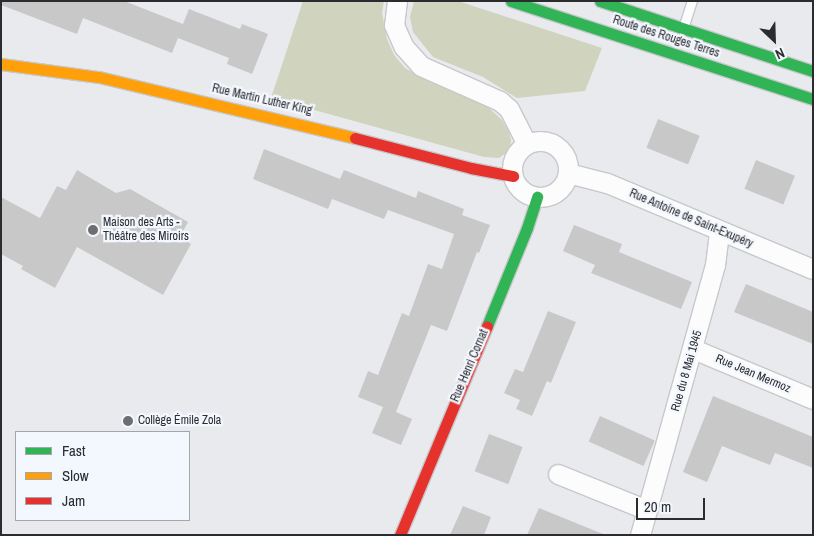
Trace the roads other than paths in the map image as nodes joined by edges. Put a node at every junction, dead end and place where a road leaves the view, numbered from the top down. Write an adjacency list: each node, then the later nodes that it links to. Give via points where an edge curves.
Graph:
1 (397, 1): 9 (street, via 394,25 404,47 421,66 500,101 509,109)
2 (512, 1): 5 (street, Route des Rouges Terres)
3 (600, 1): 5 (street, Route des Rouges Terres)
4 (692, 1): 5 (lane)
5 (680, 42): 7 (street, Route des Rouges Terres); 8 (street, Route des Rouges Terres)
6 (1, 64): 11 (street, Rue Martin Luther King, via 99,77)
7 (813, 71)
8 (813, 99)
9 (528, 144): 10 (street, via 536,141 553,143 565,156); 11 (street, via 514,157)
10 (568, 173): 12 (street, via 554,194); 13 (street, Rue Antoine de Saint-Exupéry, via 607,183)
11 (513, 176): 12 (street, via 522,190)
12 (537, 197): 19 (street, Rue Henri Cornat)
13 (719, 231): 14 (street, Rue Antoine de Saint-Exupéry); 15 (street, Rue du 8 Mai 1945, via 715,265)
14 (813, 269)
15 (693, 349): 16 (street, Rue Jean Mermoz); 18 (street, Rue du 8 Mai 1945)
16 (813, 399)
17 (558, 474): 18 (street)
18 (647, 510): 20 (street, Rue du 8 Mai 1945)
19 (400, 535)
20 (640, 535)

